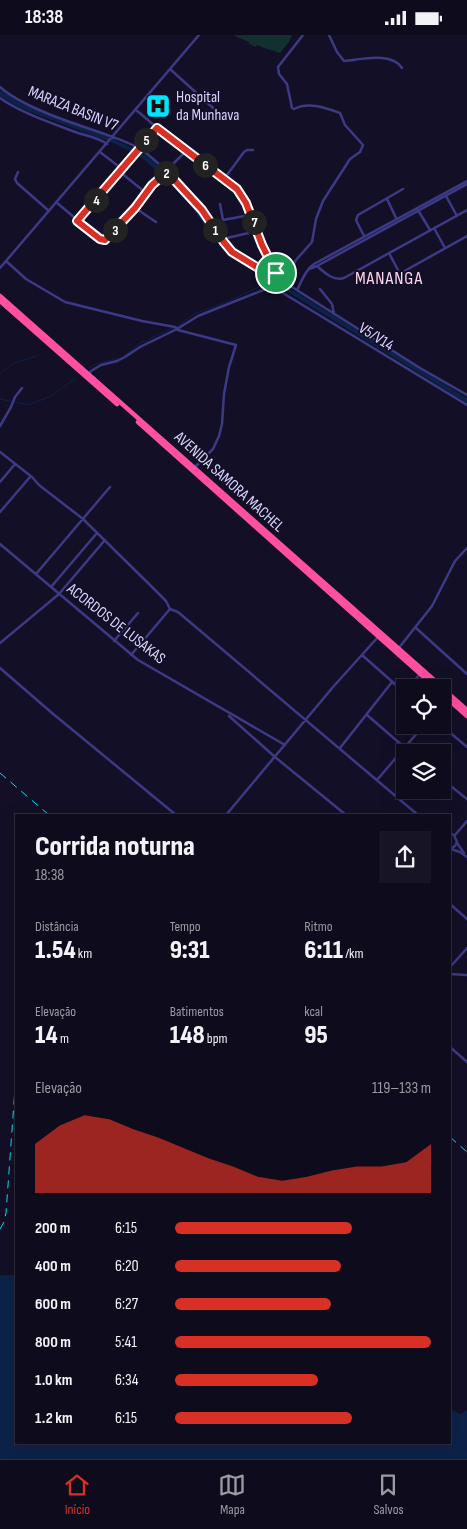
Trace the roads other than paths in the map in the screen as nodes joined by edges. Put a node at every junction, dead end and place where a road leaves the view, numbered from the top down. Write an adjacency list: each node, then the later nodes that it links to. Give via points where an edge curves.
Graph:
1 (199, 35): 5 (street)
2 (303, 35): 50 (street, via 278,67 287,84 292,108 318,106 340,113 345,125 363,145 326,195 316,219 312,242 296,260)
3 (329, 35): 4 (street, via 344,61 387,58)
4 (402, 68)
5 (170, 69): 8 (street); 9 (street)
6 (0, 87): 11 (street, MARAZA BASIN V7, via 20,101)
7 (0, 98): 12 (street, via 22,111)
8 (136, 110): 10 (street); 11 (street)
9 (222, 116)
10 (157, 128): 13 (street); 15 (street)
11 (113, 137): 12 (street); 13 (street, MARAZA BASIN V7)
12 (107, 143): 16 (street)
13 (139, 149): 17 (street); 19 (street, MARAZA BASIN V7)
14 (254, 150): 20 (street, via 244,152)
15 (186, 151): 19 (street); 20 (street)
16 (100, 152): 17 (street); 26 (street)
17 (121, 171): 23 (street); 35 (street)
18 (18, 172): 31 (street, via 17,183)
19 (167, 172): 23 (street); 42 (street, MARAZA BASIN V7, via 202,210)
20 (224, 179): 32 (street, via 237,189)
21 (467, 183): 24 (street); 29 (street)
22 (403, 189): 25 (street)
23 (146, 193): 28 (street)
24 (446, 196): 29 (street); 33 (street)
25 (387, 199): 34 (street); 40 (street, via 356,217)
26 (56, 202): 31 (street); 35 (street)
27 (220, 204): 32 (street, via 224,220)
28 (135, 208): 35 (street, via 105,240); 36 (street)
29 (418, 209): 34 (street); 38 (street)
30 (467, 210): 33 (street)
31 (49, 211): 45 (street)
32 (250, 215): 39 (street)
33 (457, 216): 37 (street)
34 (397, 220): 40 (street); 46 (street)
35 (77, 221)
36 (156, 222)
37 (434, 228): 38 (street); 43 (street)
38 (430, 230): 44 (street)
39 (257, 231): 42 (street); 48 (street)
40 (364, 236): 46 (street)
41 (467, 237): 43 (street)
42 (223, 241): 48 (street, MARAZA BASIN V7, via 245,261 272,275)
43 (445, 248): 44 (street, via 401,273)
44 (389, 253): 46 (street, via 340,279)
45 (6, 261): 47 (street); 57 (street, via 26,279 65,302)
46 (315, 265): 53 (street, via 309,269)
47 (0, 268)
48 (276, 273): 49 (street)
49 (279, 278): 50 (street); 51 (street)
50 (284, 282): 53 (street)
51 (273, 287): 57 (street); 61 (street, V5/V14)
52 (320, 289): 56 (street, via 332,304)
53 (297, 291): 56 (street)
54 (0, 296): 58 (highway, AVENIDA SAMORA MACHEL)
55 (0, 301): 65 (highway, AVENIDA SAMORA MACHEL)
56 (334, 314): 60 (street)
57 (176, 328): 58 (street, via 117,361 101,365); 65 (street, via 236,345 222,401 219,436 213,449)
58 (89, 375): 65 (highway, AVENIDA SAMORA MACHEL)
59 (22, 388): 62 (street)
60 (467, 395)
61 (467, 405)
62 (0, 425)
63 (0, 452): 64 (street)
64 (15, 464): 66 (street); 67 (street)
65 (193, 470): 81 (highway, AVENIDA SAMORA MACHEL); 84 (highway, AVENIDA SAMORA MACHEL)
66 (30, 476): 69 (street); 70 (street)
67 (0, 482)
68 (110, 487): 70 (street)
69 (0, 511)
70 (83, 519): 71 (street); 75 (street)
71 (97, 533): 72 (street); 76 (street)
72 (105, 540): 77 (street); 78 (street, via 150,584)
73 (0, 544): 75 (street, ACORDOS DE LUSAKAS)
74 (467, 548): 80 (street, via 455,561 437,598)
75 (36, 574): 76 (street, ACORDOS DE LUSAKAS)
76 (51, 587): 77 (street, ACORDOS DE LUSAKAS)
77 (59, 594): 82 (street, ACORDOS DE LUSAKAS); 83 (street)
78 (170, 609): 85 (street); 101 (street, via 178,612)
79 (138, 613): 82 (street)
80 (416, 628): 84 (street); 88 (street)
81 (378, 637): 84 (highway, AVENIDA SAMORA MACHEL); 86 (street)
82 (114, 641): 85 (street, ACORDOS DE LUSAKAS)
83 (0, 643)
84 (397, 651): 89 (highway, AVENIDA SAMORA MACHEL); 92 (highway, AVENIDA SAMORA MACHEL)
85 (131, 655): 98 (street, ACORDOS DE LUSAKAS)
86 (362, 655): 93 (street); 101 (street)
87 (0, 668): 114 (street)
88 (467, 673)
89 (420, 674): 90 (street); 91 (highway, AVENIDA SAMORA MACHEL)
90 (416, 679)
91 (426, 679)
92 (431, 679)
93 (392, 682): 94 (street); 99 (street)
94 (396, 685)
95 (451, 696): 97 (highway, AVENIDA SAMORA MACHEL)
96 (451, 701): 100 (highway)
97 (467, 710)
98 (224, 711): 106 (street); 109 (street)
99 (367, 715): 104 (street); 108 (street)
100 (467, 716)
101 (306, 720): 106 (street); 108 (street)
102 (451, 733): 107 (street)
103 (417, 734): 105 (street)
104 (401, 744)
105 (409, 744)
106 (285, 745): 109 (street)
107 (467, 747)
108 (340, 748): 111 (street)
109 (275, 757): 115 (street); 116 (street)
110 (396, 759): 111 (street)
111 (377, 780): 117 (street)
112 (451, 786): 113 (street)
113 (467, 799)
114 (175, 814)
115 (227, 814)
116 (345, 814)
117 (417, 814)
118 (467, 821): 120 (street)
119 (451, 834): 120 (street)
120 (454, 835): 121 (street)
121 (457, 842): 122 (street); 124 (street)
122 (451, 848)
123 (451, 849): 124 (street)
124 (467, 856)
125 (451, 906): 126 (street)
126 (467, 919)
127 (467, 948): 128 (street)
128 (452, 965)
129 (451, 974): 130 (street)
130 (467, 975)
131 (451, 1048): 132 (street)
132 (467, 1062)

